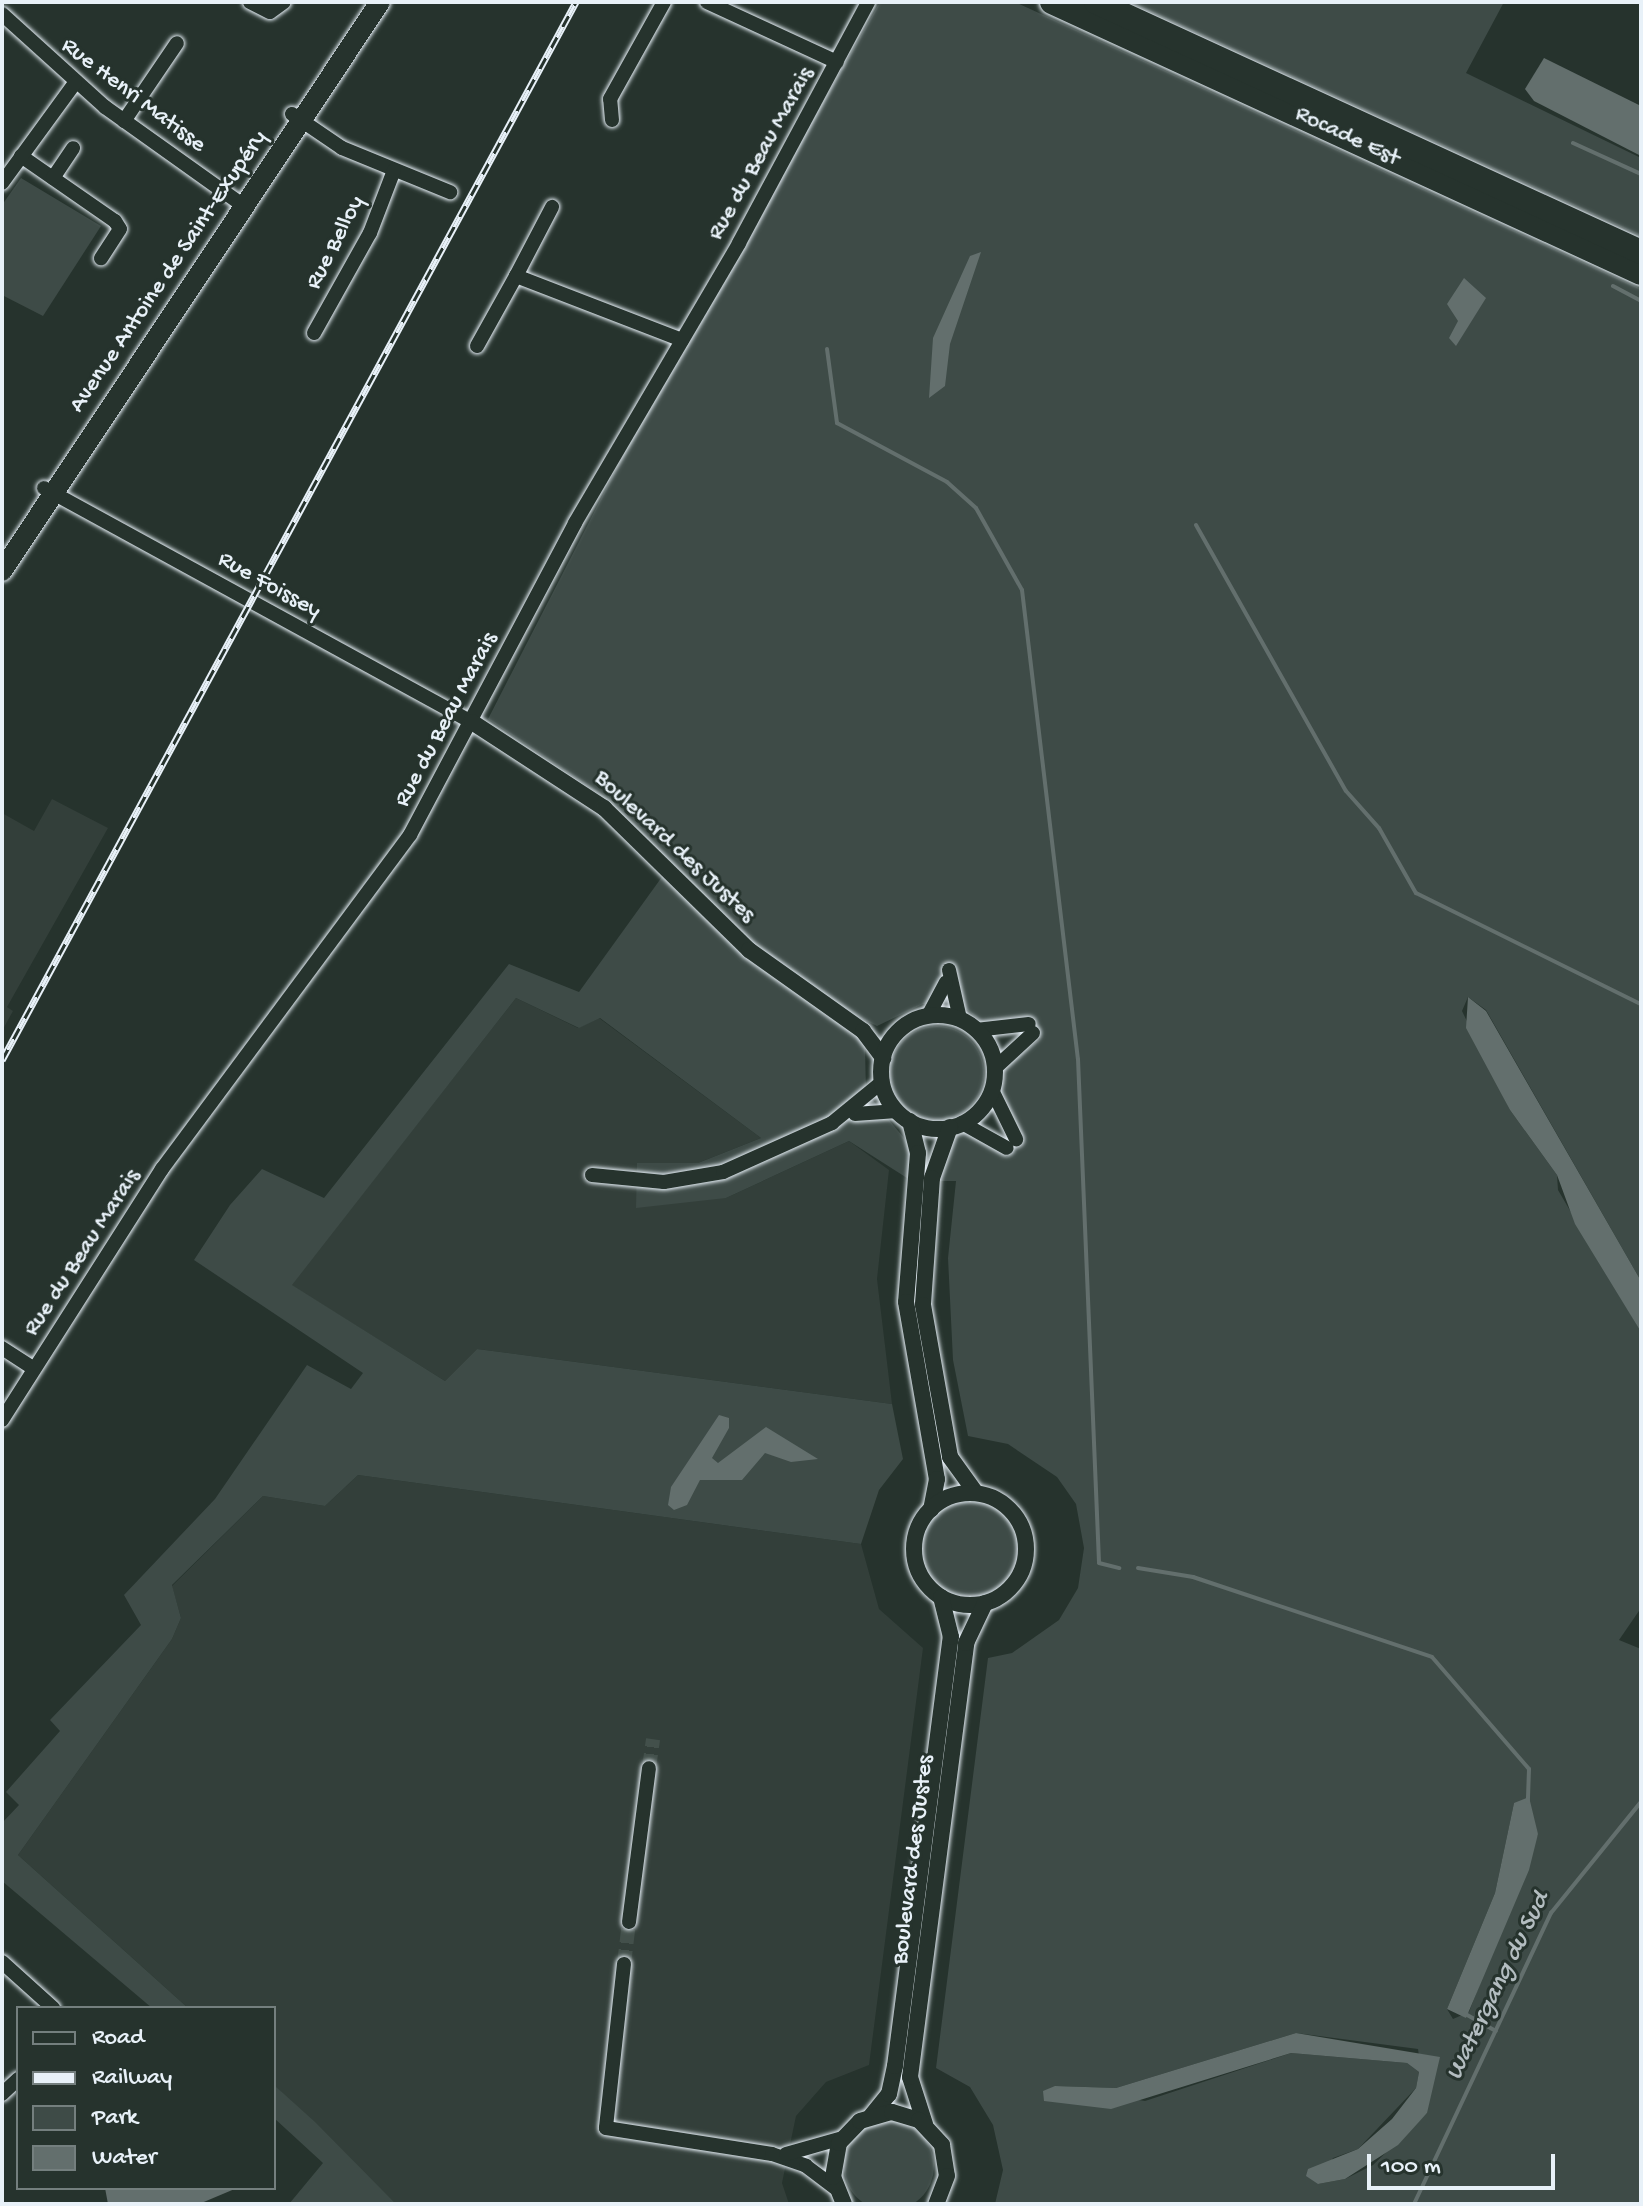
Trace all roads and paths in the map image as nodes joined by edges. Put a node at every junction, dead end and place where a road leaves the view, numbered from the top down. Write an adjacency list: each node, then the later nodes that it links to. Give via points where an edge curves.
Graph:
1 (250, 2): 2 (street, via 266,11)
2 (284, 2)
3 (367, 2): 14 (main road, Avenue Antoine de Saint-Exupéry)
4 (380, 2): 14 (main road, Avenue Antoine de Saint-Exupéry)
5 (664, 2): 15 (street, via 610,99)
6 (707, 2): 12 (street)
7 (868, 2): 12 (street, Rue du Beau Marais)
8 (1052, 2): 27 (highway, Rocade Est)
9 (1096, 2): 25 (highway, Rocade Est)
10 (2, 14): 13 (street, Rue Henri Matisse)
11 (177, 43): 16 (street)
12 (837, 62): 30 (street, Rue du Beau Marais)
13 (75, 83): 16 (street, Rue Henri Matisse); 18 (street)
14 (297, 117): 19 (street, via 342,148); 23 (main road, Avenue Antoine de Saint-Exupéry)
15 (612, 120)
16 (124, 121): 23 (street, Rue Henri Matisse)
17 (73, 148): 20 (street)
18 (21, 156): 20 (street); 21 (street)
19 (394, 170): 22 (street); 29 (street, Rue Belloy, via 370,233)
20 (53, 178): 26 (street, via 120,229)
21 (2, 183)
22 (450, 192)
23 (240, 203): 32 (main road, Avenue Antoine de Saint-Exupéry)
24 (552, 207): 28 (street)
25 (1641, 252)
26 (101, 258)
27 (1641, 273)
28 (516, 276): 30 (street); 31 (street)
29 (314, 333)
30 (682, 340): 35 (street, Rue du Beau Marais, via 575,523)
31 (477, 346)
32 (49, 490): 33 (main road, Avenue Antoine de Saint-Exupéry); 34 (main road, Avenue Antoine de Saint-Exupéry); 35 (street, Rue Foissey)
33 (2, 552)
34 (2, 571)
35 (472, 722): 36 (street, Boulevard des Justes, via 584,793 762,962); 50 (street, Rue du Beau Marais, via 383,877 162,1169)
36 (838, 1014): 39 (street, Boulevard des Justes, via 873,1029); 41 (street, Boulevard des Justes)
37 (928, 1016): 38 (street); 38 (street, via 949,970 949,995); 39 (street)
38 (960, 1019): 40 (street)
39 (906, 1025): 41 (street)
40 (976, 1030): 42 (street); 42 (street, via 1031,1028)
41 (883, 1058): 43 (street)
42 (994, 1069): 44 (street)
43 (882, 1082): 45 (street); 46 (street)
44 (992, 1090): 47 (street); 47 (street, via 1012,1143)
45 (903, 1116): 46 (street, via 875,1108); 47 (street); 53 (street, via 918,1153 906,1302 937,1479)
46 (832, 1123): 48 (street, via 700,1178)
47 (956, 1125): 52 (street, via 936,1152 923,1316 952,1465)
48 (592, 1175)
49 (2, 1348): 50 (street)
50 (34, 1369): 51 (street, Rue du Beau Marais)
51 (2, 1420)
52 (976, 1493): 53 (street); 55 (street, via 1011,1509 1027,1544 1016,1581)
53 (931, 1509): 54 (street, via 916,1532 914,1558)
54 (941, 1597): 55 (street); 61 (street, Boulevard des Justes, via 951,1637 895,2066 889,2094)
55 (985, 1603): 62 (street, Boulevard des Justes, via 966,1643 911,2068 912,2098)
56 (649, 1768): 57 (street)
57 (629, 1922)
58 (2, 1962): 60 (street)
59 (624, 1964): 64 (street, via 606,2128)
60 (51, 2006)
61 (871, 2116): 62 (street, via 899,2113); 63 (street)
62 (925, 2124): 65 (street, Boulevard des Justes, via 944,2151)
63 (842, 2138): 64 (street, via 811,2152); 66 (street, via 833,2159)
64 (772, 2154): 66 (street, via 806,2166)
65 (945, 2187): 68 (street); 69 (street)
66 (835, 2188): 67 (street)
67 (844, 2204)
68 (936, 2204)
69 (952, 2204)

